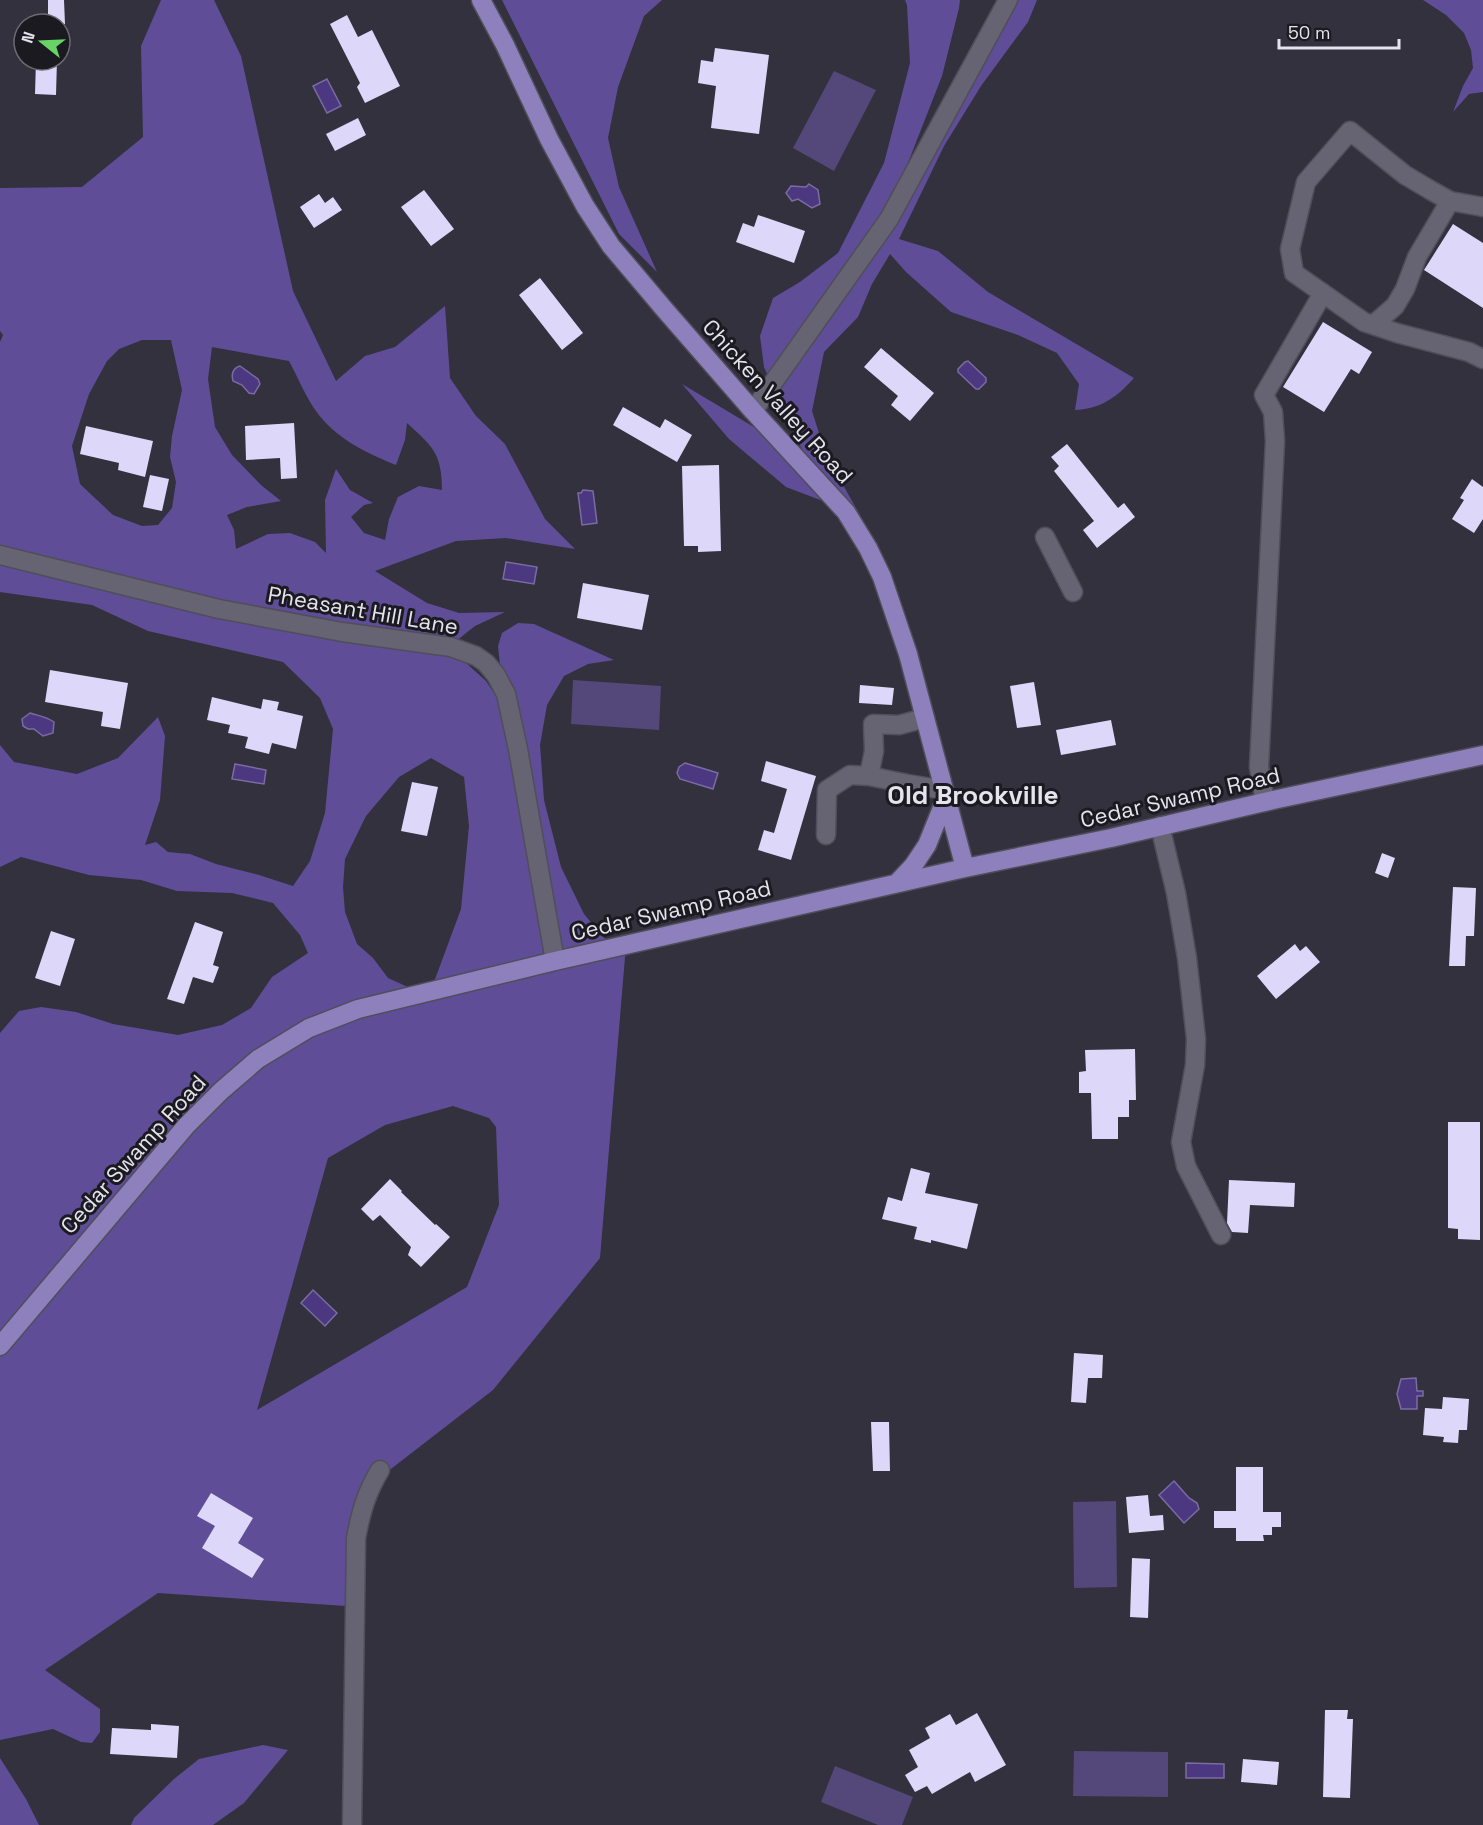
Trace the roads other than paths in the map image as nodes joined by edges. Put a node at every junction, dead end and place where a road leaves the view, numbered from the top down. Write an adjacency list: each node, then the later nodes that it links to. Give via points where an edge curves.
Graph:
1 (481, 0): 8 (main road, Chicken Valley Road, via 585,207 619,255)
2 (1008, 0): 8 (street, via 888,219)
3 (1450, 201): 4 (street); 5 (street, via 1405,175 1350,131 1306,182 1290,249 1294,273); 6 (street, via 1395,306)
4 (1483, 207)
5 (1323, 294): 6 (street); 16 (street, via 1264,395 1273,412 1275,441 1259,767)
6 (1373, 325): 7 (street)
7 (1483, 359)
8 (753, 411): 12 (main road, Chicken Valley Road, via 846,512 868,548 882,577)
9 (1045, 537): 11 (street)
10 (0, 555): 21 (street, Pheasant Hill Lane, via 219,609 451,647 486,663 506,694)
11 (1072, 592)
12 (925, 718): 14 (street, via 899,725 873,724 874,751); 15 (main road, Chicken Valley Road)
13 (1483, 755): 16 (main road, Cedar Swamp Road)
14 (869, 776): 15 (street); 18 (street, via 850,775 828,790)
15 (945, 794): 19 (main road, Chicken Valley Road); 20 (main road, via 924,851)
16 (1265, 802): 17 (main road, Cedar Swamp Road)
17 (1160, 826): 19 (main road, Cedar Swamp Road); 22 (street, via 1187,958 1196,1039 1196,1065 1181,1143 1186,1166)
18 (826, 835)
19 (965, 868): 20 (main road, Cedar Swamp Road)
20 (897, 883): 21 (main road, Cedar Swamp Road)
21 (555, 961): 23 (main road, Cedar Swamp Road, via 358,1009 309,1028 258,1059 186,1125)
22 (1221, 1235)
23 (0, 1346)
24 (380, 1470): 25 (street, via 368,1489 356,1538)
25 (352, 1825)

